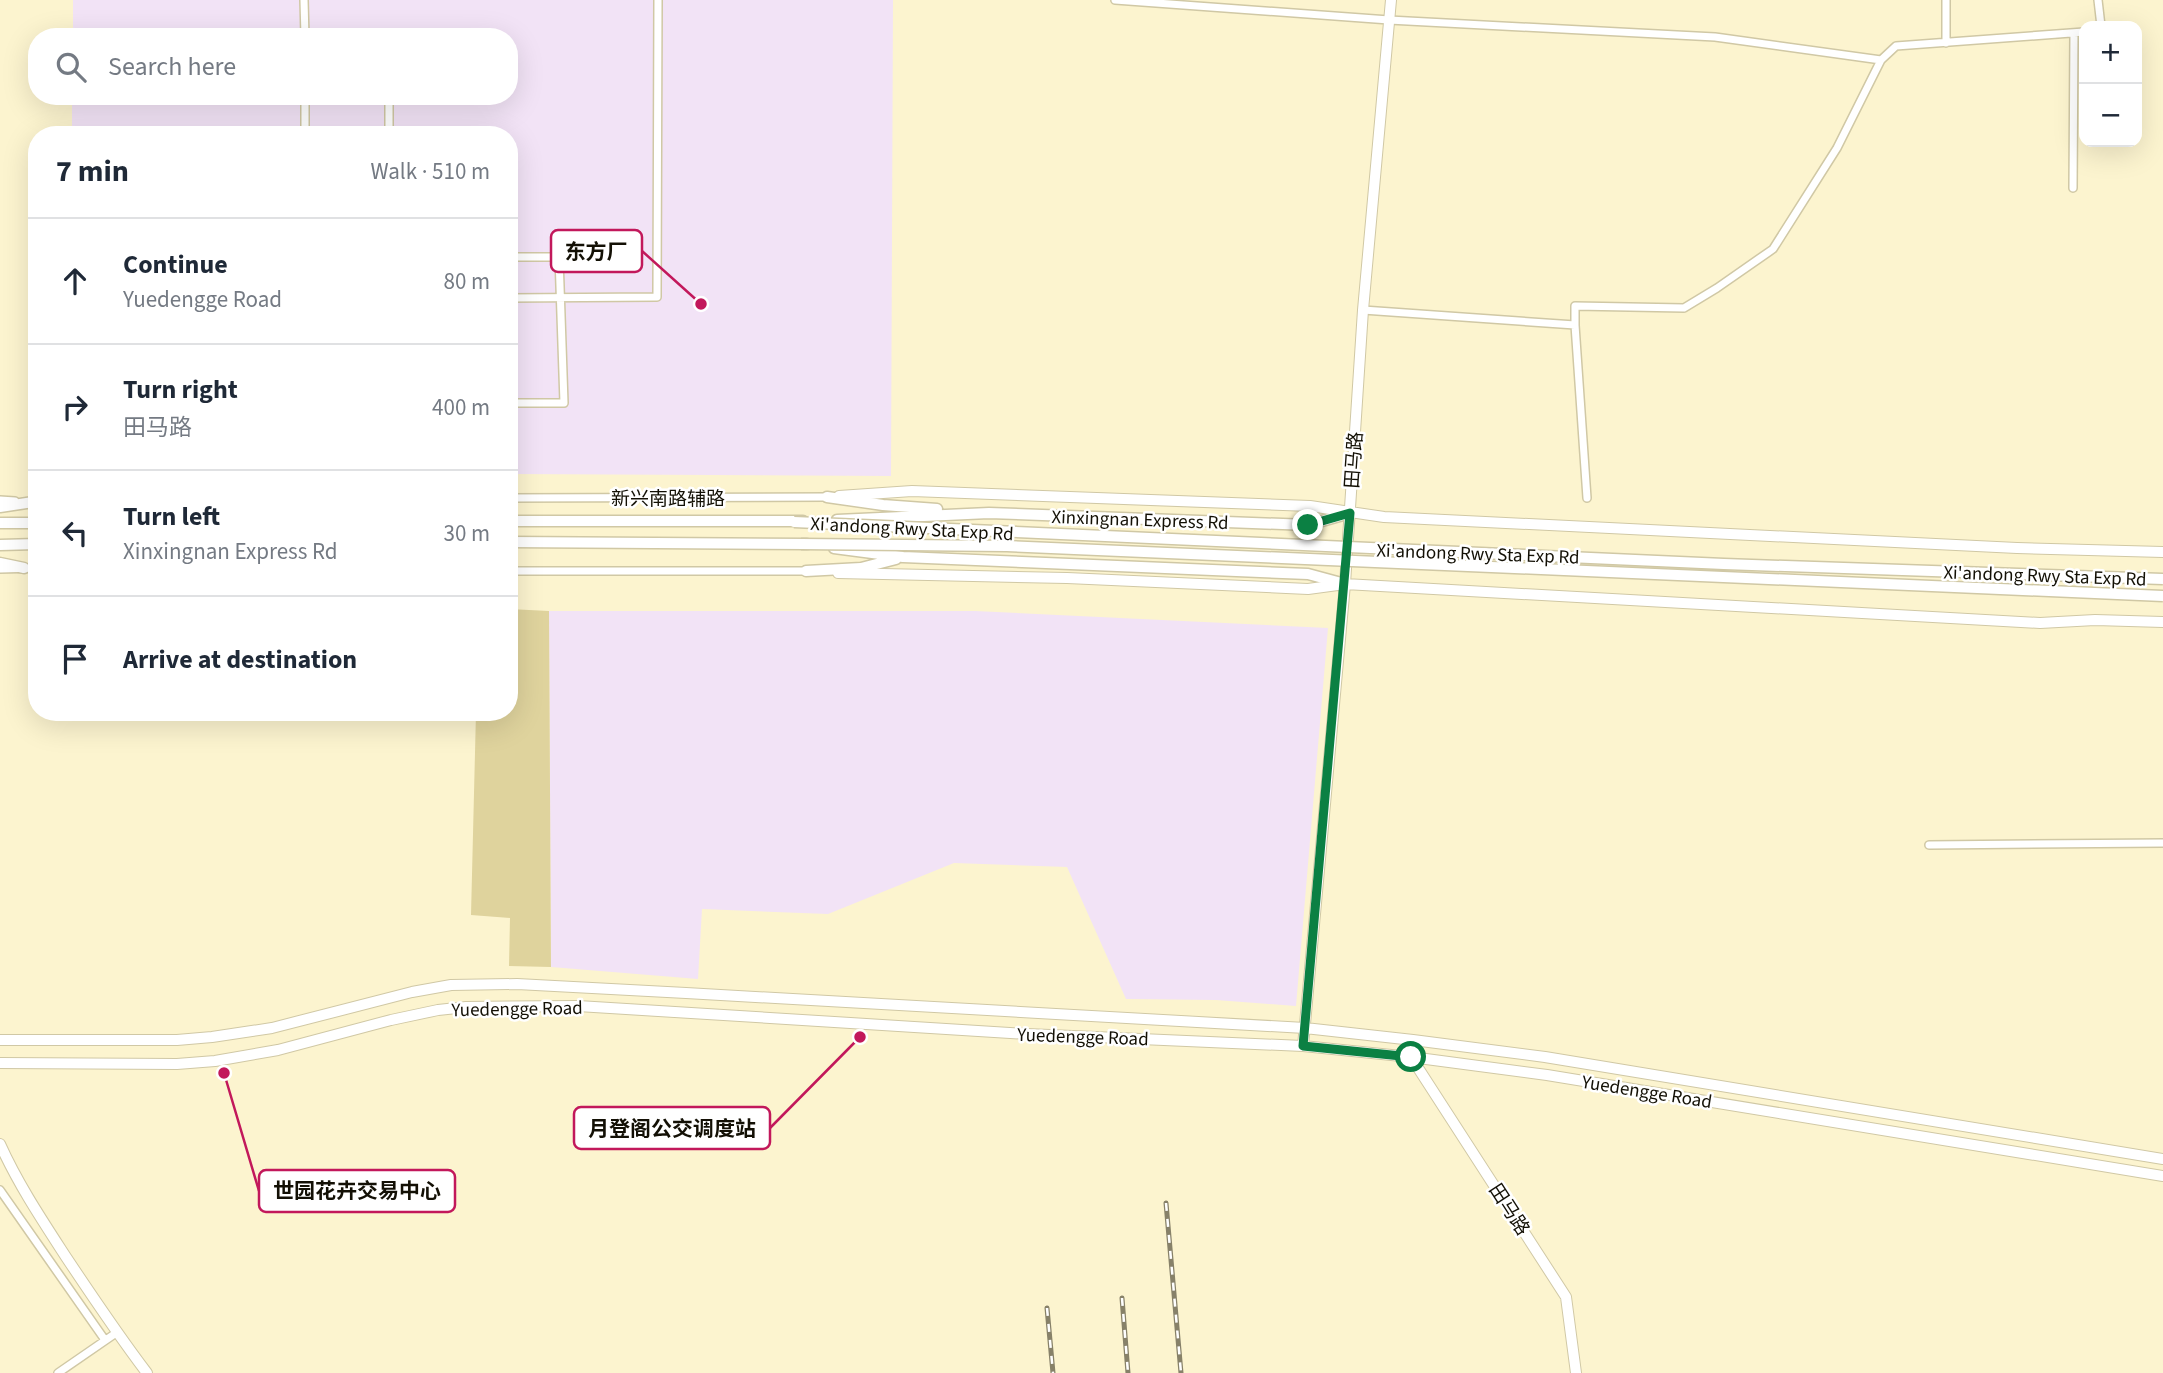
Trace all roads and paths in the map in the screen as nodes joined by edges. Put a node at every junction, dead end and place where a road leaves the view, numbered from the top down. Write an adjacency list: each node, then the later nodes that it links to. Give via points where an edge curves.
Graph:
1 (304, 0): 9 (street)
2 (658, 0): 21 (street, via 657,298)
3 (1115, 0): 7 (street)
4 (1391, 0): 7 (main road, 田马路)
5 (1946, 0): 12 (street)
6 (2098, 0): 8 (street)
7 (1389, 20): 13 (street, via 1715,37); 22 (main road, 田马路)
8 (2100, 21)
9 (305, 28)
10 (2079, 32): 11 (street)
11 (2074, 33): 12 (street); 18 (street)
12 (1946, 43): 13 (street, via 1896,46)
13 (1881, 60): 23 (street, via 1837,148 1773,249 1684,308 1575,306)
14 (305, 105): 16 (street)
15 (389, 105): 17 (street)
16 (305, 126)
17 (389, 126)
18 (2073, 188)
19 (518, 257): 21 (street, via 559,257)
20 (518, 298): 21 (street)
21 (561, 298): 24 (street, via 564,403)
22 (1363, 310): 23 (street); 33 (main road, 田马路)
23 (1575, 325): 26 (street)
24 (518, 403)
25 (827, 497): 27 (street, 新兴南路辅路); 32 (main road); 33 (main road, via 912,491 1310,506)
26 (1587, 498)
27 (518, 499)
28 (0, 500): 29 (street)
29 (28, 502)
30 (28, 503): 31 (main road)
31 (0, 507)
32 (989, 513): 33 (main road, Xinxingnan Express Rd, via 1308,525); 35 (main road, Xinxingnan Express Rd)
33 (1350, 513): 42 (main road); 51 (main road, 田马路)
34 (518, 522): 35 (main road, Xinxingnan Express Rd)
35 (794, 522): 50 (main road, Xi'andong Rwy Sta Exp Rd, bridge)
36 (0, 523): 37 (main road)
37 (28, 523)
38 (518, 542): 40 (main road)
39 (28, 544): 41 (main road)
40 (802, 544): 43 (main road); 52 (main road, Xi'andong Rwy Sta Exp Rd, bridge, via 1007,547)
41 (0, 545)
42 (2163, 552)
43 (903, 557): 49 (main road, via 861,568); 51 (main road, via 1308,574)
44 (0, 563): 45 (main road)
45 (24, 568): 46 (street); 47 (street)
46 (28, 568)
47 (0, 569)
48 (518, 571): 49 (street)
49 (806, 571): 51 (main road, via 1308,589)
50 (2163, 579)
51 (1345, 584): 53 (main road, via 2027,622); 56 (main road, 田马路)
52 (2163, 596)
53 (2163, 622)
54 (2163, 843): 55 (street)
55 (1929, 845)
56 (1305, 1028): 57 (main road, Yuedengge Road, via 486,983 433,988 272,1028 212,1037); 58 (main road, 田马路); 62 (main road, Yuedengge Road, via 1545,1057)
57 (0, 1040)
58 (1303, 1046): 59 (main road, Yuedengge Road); 60 (main road, Yuedengge Road, via 517,1006 416,1013 278,1050 215,1061)
59 (1411, 1057): 63 (main road, Yuedengge Road, via 1547,1075); 69 (main road, 田马路, via 1566,1297)
60 (0, 1063)
61 (0, 1144): 65 (main road, via 12,1171)
62 (2163, 1159)
63 (2163, 1177)
64 (0, 1190): 66 (street)
65 (116, 1333): 66 (street); 68 (main road)
66 (105, 1340): 67 (street)
67 (58, 1373)
68 (147, 1373)
69 (1576, 1373)

